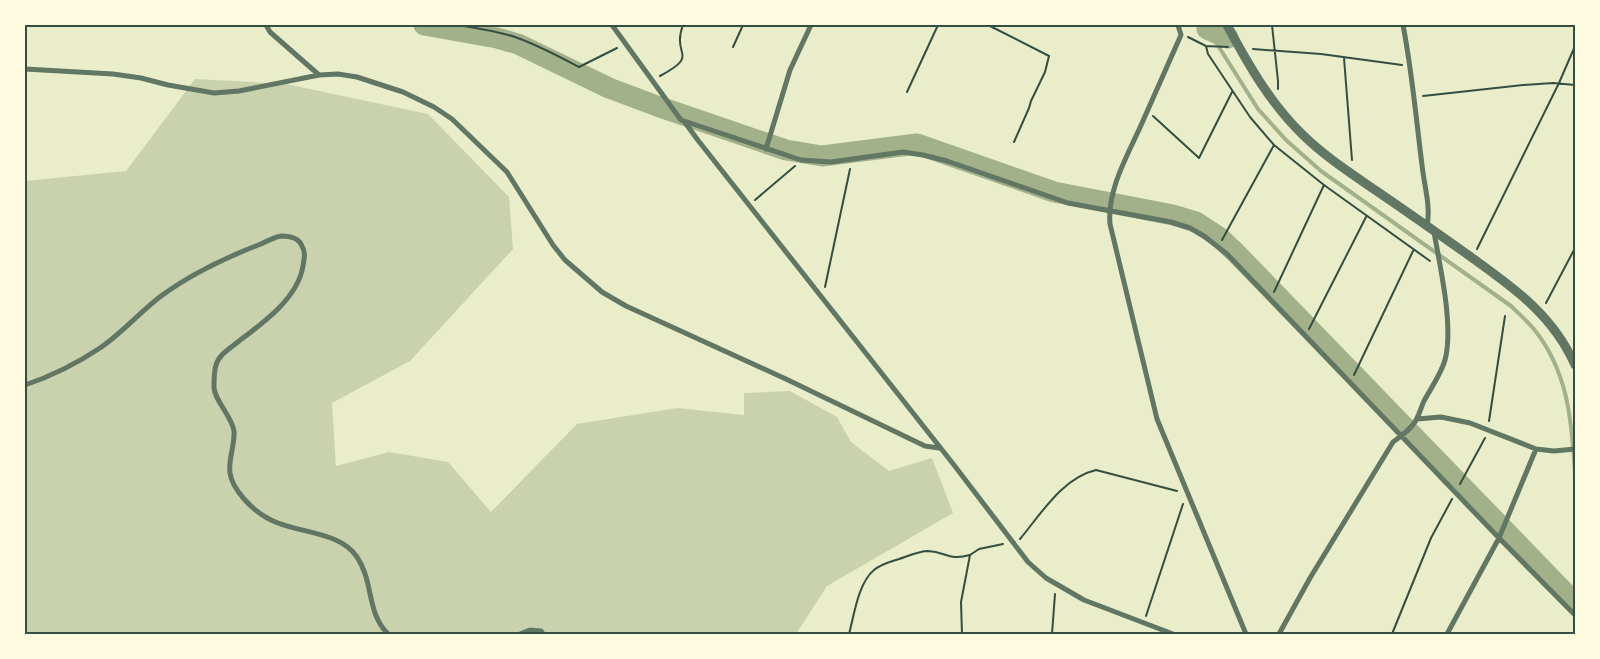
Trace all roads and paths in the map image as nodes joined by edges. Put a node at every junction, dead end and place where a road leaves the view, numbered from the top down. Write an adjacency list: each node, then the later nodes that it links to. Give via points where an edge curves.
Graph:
1 (266, 25): 23 (street)
2 (458, 25): 14 (path, via 516,38 580,67)
3 (612, 25): 14 (street)
4 (683, 25): 24 (path, via 679,40 683,59 679,66)
5 (743, 25): 17 (path)
6 (811, 25): 35 (street, via 790,70)
7 (938, 25): 27 (path)
8 (988, 25): 33 (path, via 1049,56)
9 (1177, 25): 13 (street)
10 (1227, 25): 18 (street)
11 (1272, 25): 19 (path)
12 (1403, 25): 21 (street)
13 (1181, 34): 15 (path); 31 (street)
14 (626, 43): 24 (street)
15 (1206, 46): 18 (path); 28 (path)
16 (1575, 46): 25 (path)
17 (733, 47)
18 (1240, 49): 19 (path); 30 (street)
19 (1275, 50): 20 (path); 30 (path, via 1278,92)
20 (1344, 58): 21 (path); 38 (path)
21 (1410, 66): 29 (street)
22 (25, 69): 23 (street, via 113,74 214,93)
23 (319, 75): 60 (street, via 338,74 382,84 434,107 452,119 507,172 553,245 602,292 925,446)
24 (652, 80): 32 (street)
25 (1559, 83): 26 (path); 29 (path); 47 (path)
26 (1575, 85)
27 (908, 92)
28 (1233, 92): 31 (path, via 1200,158); 34 (path)
29 (1413, 97): 43 (street)
30 (1270, 98): 38 (street, via 1302,135)
31 (1147, 112): 41 (street, via 1122,168)
32 (684, 121): 35 (street); 40 (street)
33 (1014, 142)
34 (1274, 144): 39 (path); 44 (path)
35 (766, 149): 36 (street)
36 (801, 160): 37 (street); 40 (path)
37 (851, 160): 41 (street, via 903,152 923,155 1068,203); 50 (path, via 826,285)
38 (1351, 173): 43 (street)
39 (1324, 185): 42 (path); 49 (path)
40 (749, 205): 50 (street)
41 (1109, 211): 59 (street, via 1171,222 1204,236 1227,254); 65 (street, via 1157,419)
42 (1366, 216): 46 (path); 53 (path)
43 (1430, 228): 47 (street); 48 (street)
44 (1224, 237)
45 (1575, 248): 51 (path)
46 (1413, 250): 48 (path); 55 (path)
47 (1472, 258): 51 (street, via 1519,292)
48 (1440, 268): 57 (street, via 1447,349 1443,366)
49 (1275, 288)
50 (821, 296): 60 (street)
51 (1540, 314): 54 (street, via 1569,351)
52 (1505, 316): 58 (path)
53 (1312, 325)
54 (1575, 365)
55 (1356, 373)
56 (25, 385): 72 (street, via 79,362 161,296 192,277 279,236 293,237 305,252 302,274 270,317 223,354 216,364 213,390 234,430 230,473 238,491 264,517 335,540 357,556 366,575 373,611)
57 (1417, 419): 58 (street, via 1441,417); 59 (street)
58 (1488, 430): 61 (street); 63 (path)
59 (1401, 436): 64 (street); 80 (street, via 1393,442)
60 (939, 448): 67 (street)
61 (1536, 449): 62 (street); 66 (street)
62 (1575, 449)
63 (1462, 482)
64 (1456, 492): 66 (street); 81 (path, via 1431,538)
65 (1187, 494): 67 (path, via 1096,470 1088,472 1072,480); 71 (path); 79 (street)
66 (1499, 538): 70 (street); 82 (street)
67 (1014, 543): 68 (path); 69 (street, via 1028,562)
68 (970, 555): 75 (path, via 952,558 925,551 874,569 857,601); 76 (path, via 961,602)
69 (1059, 585): 71 (street, via 1084,600); 77 (path, via 1054,597)
70 (1575, 615)
71 (1144, 624): 78 (street)
72 (388, 634)
73 (520, 634): 74 (street, via 530,630)
74 (543, 634)
75 (849, 634)
76 (962, 634)
77 (1052, 634)
78 (1173, 634)
79 (1246, 634)
80 (1279, 634)
81 (1392, 634)
82 (1447, 634)

